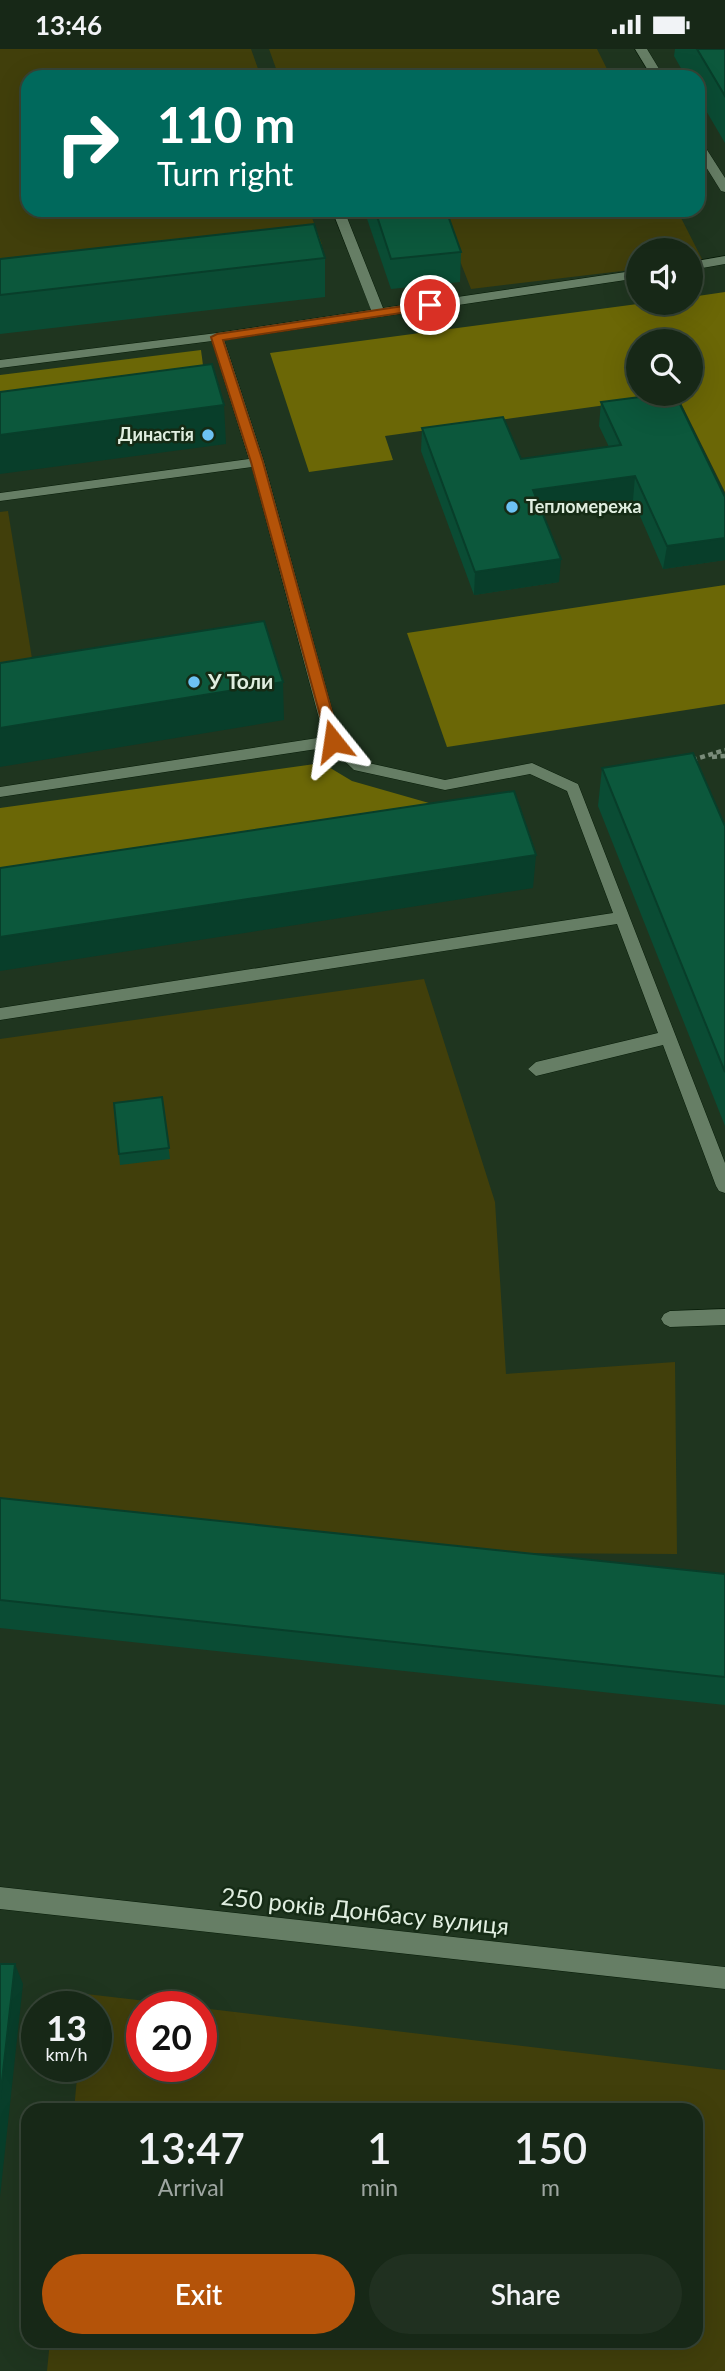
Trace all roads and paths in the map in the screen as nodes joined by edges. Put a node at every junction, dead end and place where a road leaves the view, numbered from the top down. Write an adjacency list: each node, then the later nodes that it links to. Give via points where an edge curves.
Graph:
1 (641, 49): 2 (street)
2 (654, 70)
3 (705, 155): 4 (street)
4 (725, 188)
5 (341, 217): 9 (street)
6 (725, 260): 7 (street)
7 (703, 264)
8 (626, 276): 9 (street)
9 (378, 313): 10 (street)
10 (217, 337): 11 (street); 12 (street)
11 (0, 364)
12 (257, 462): 13 (street); 14 (street)
13 (0, 497)
14 (333, 741): 17 (street); 18 (street, via 359,765 445,785 532,768 573,788)
15 (725, 753): 16 (path)
16 (680, 763)
17 (0, 792)
18 (622, 917): 19 (street); 20 (street)
19 (0, 1014)
20 (668, 1037): 21 (street); 22 (street)
21 (536, 1069)
22 (725, 1185)
23 (725, 1317): 24 (street)
24 (670, 1319)
25 (0, 1898): 26 (street, 250 років Донбасу вулиця)
26 (725, 1978)

